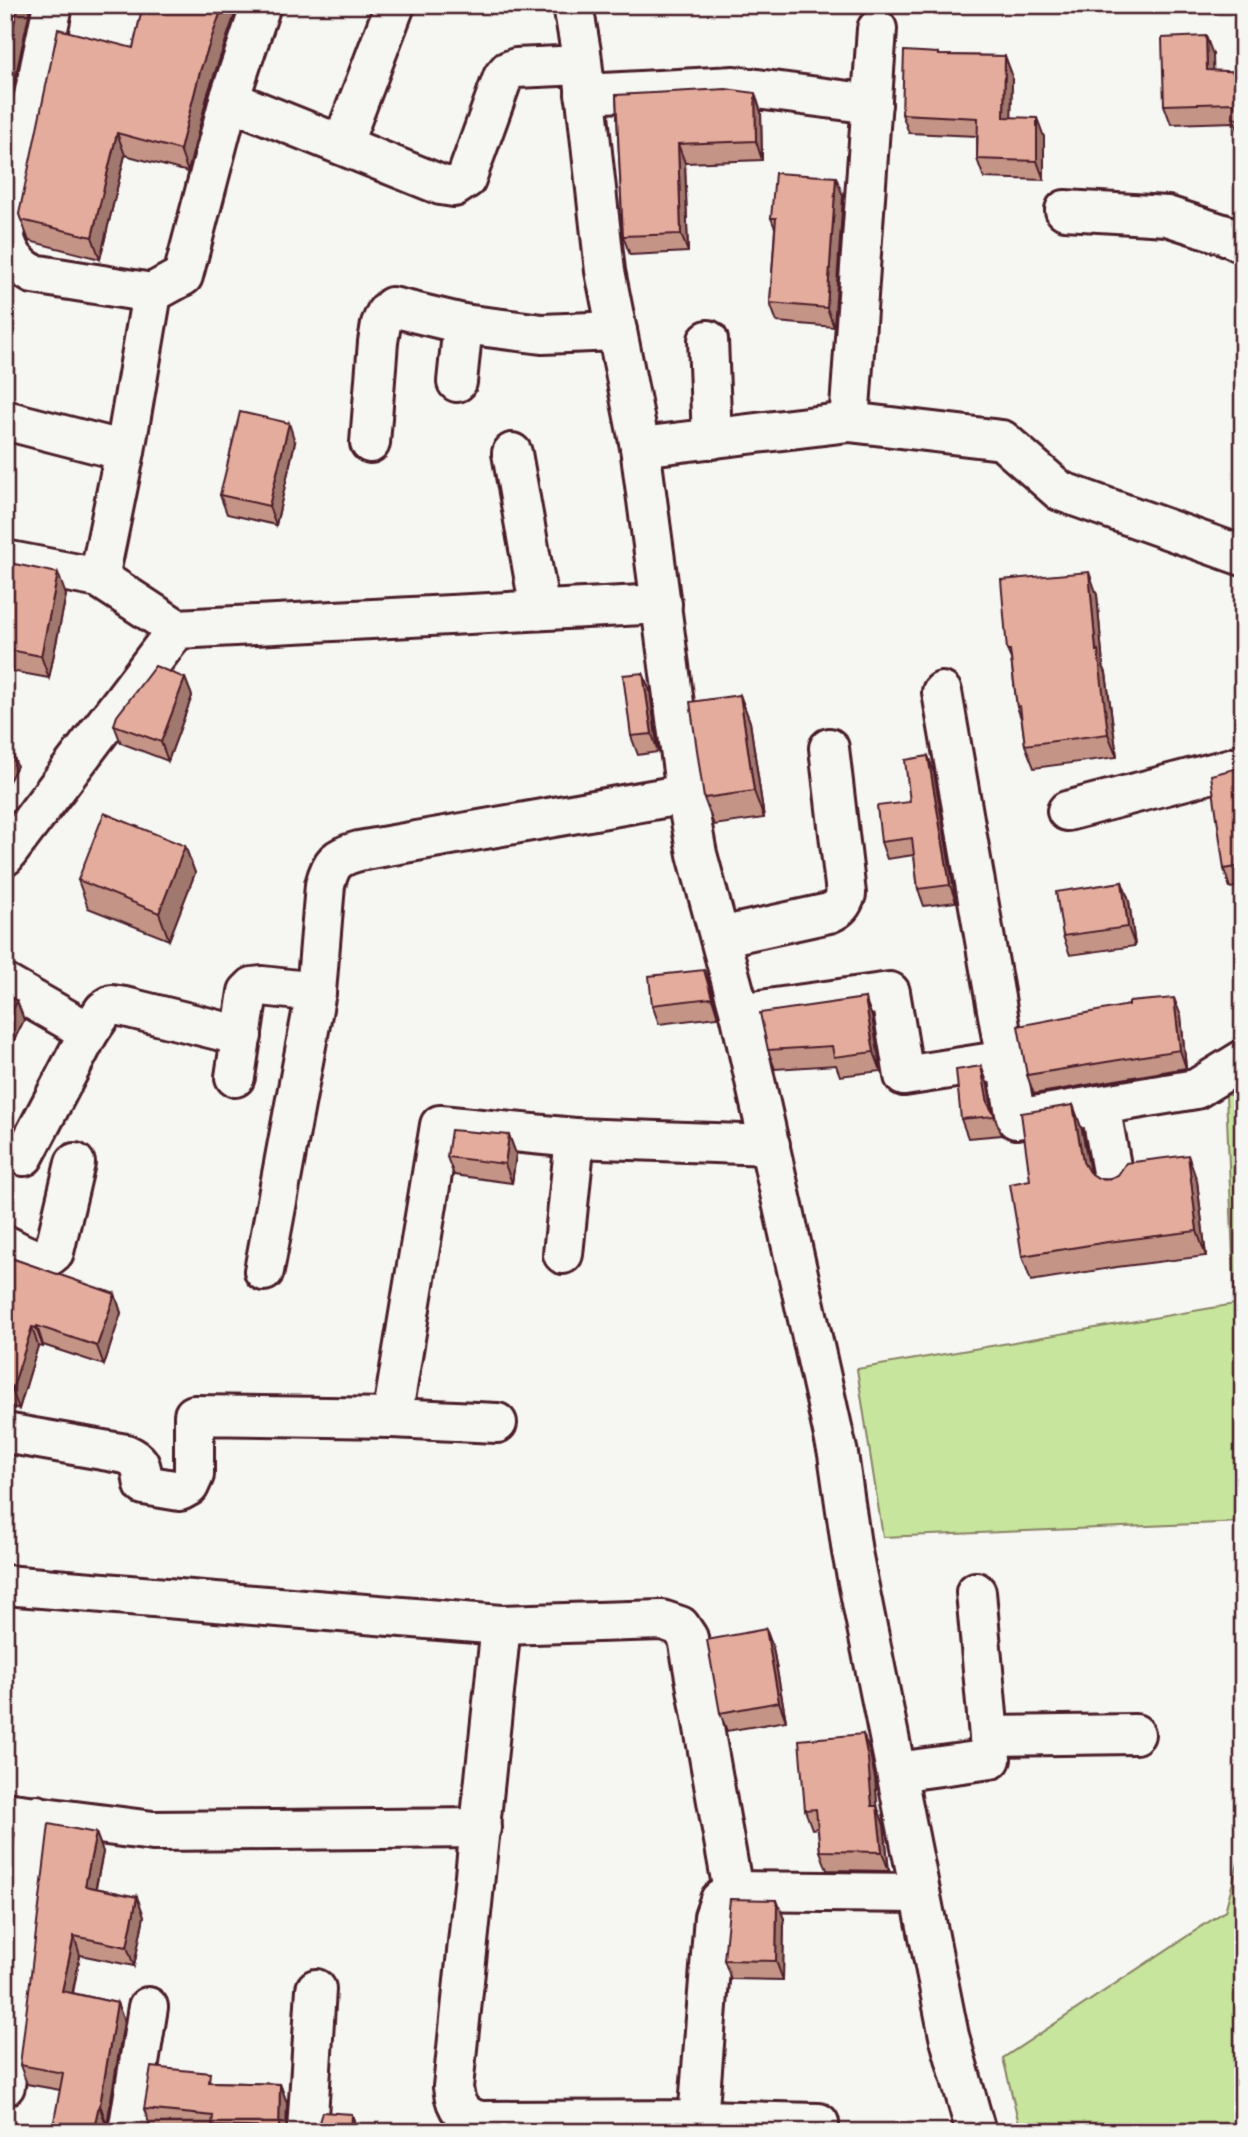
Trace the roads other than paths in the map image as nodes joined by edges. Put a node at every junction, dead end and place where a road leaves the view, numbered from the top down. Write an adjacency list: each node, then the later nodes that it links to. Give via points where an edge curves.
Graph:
1 (53, 5): 11 (street)
2 (261, 5): 7 (street)
3 (395, 5): 9 (street)
4 (573, 5): 6 (street)
5 (877, 29): 8 (street)
6 (584, 80): 8 (street, via 734,86); 9 (street, via 516,68 508,71 466,178 454,187); 15 (street, via 605,271)
7 (229, 100): 9 (street); 13 (street, via 183,276)
8 (872, 104): 19 (street)
9 (342, 145)
10 (1065, 210): 12 (street, via 1167,216)
11 (5, 236): 13 (street, via 9,253 33,274)
12 (1243, 243)
13 (152, 293): 23 (street)
14 (463, 324): 15 (street, via 542,334); 17 (street); 21 (street, via 400,308 392,307 386,313 378,342)
15 (617, 331): 22 (street)
16 (708, 340): 20 (street)
17 (457, 382)
18 (5, 419): 23 (street)
19 (849, 422): 20 (street); 25 (street, via 1002,440 1060,491)
20 (712, 439): 22 (street)
21 (370, 443)
22 (640, 447): 28 (street)
23 (125, 451): 27 (street)
24 (512, 453): 29 (street)
25 (1243, 556)
26 (5, 560): 27 (street)
27 (99, 578): 30 (street)
28 (662, 604): 29 (street); 34 (street)
29 (540, 610): 30 (street)
30 (177, 629): 36 (street)
31 (942, 692): 43 (street)
32 (829, 748): 37 (street, via 844,900 829,913)
33 (1243, 765): 35 (street)
34 (686, 794): 37 (street); 39 (street, via 346,854 335,861 325,885)
35 (1067, 811)
36 (5, 856)
37 (720, 937): 40 (street)
38 (5, 984): 41 (street)
39 (316, 992): 42 (street, via 253,987 248,992); 54 (street)
40 (740, 1013): 43 (street, via 890,992 904,1076); 48 (street)
41 (89, 1032): 42 (street, via 111,1005); 49 (street)
42 (242, 1036): 45 (street)
43 (1006, 1060): 46 (street, via 1016,1119)
44 (1243, 1060): 46 (street, via 1196,1089)
45 (235, 1077)
46 (1100, 1105): 51 (street)
47 (575, 1138): 48 (street); 53 (street); 55 (street, via 440,1125)
48 (770, 1145): 63 (street, via 838,1454 852,1552)
49 (24, 1156)
50 (75, 1163): 52 (street, via 54,1252 35,1260)
51 (1114, 1183)
52 (5, 1245)
53 (563, 1254)
54 (264, 1271)
55 (392, 1418): 56 (street); 57 (street, via 194,1415 194,1475 180,1491 144,1485 142,1466 126,1454)
56 (497, 1423)
57 (5, 1433)
58 (5, 1585): 60 (street)
59 (976, 1592): 62 (street)
60 (501, 1625): 65 (street); 66 (street, via 662,1620 680,1626 688,1638)
61 (1135, 1734): 62 (street)
62 (989, 1736): 63 (street, via 991,1759)
63 (897, 1772): 67 (street)
64 (21, 1814): 65 (street, via 153,1831); 70 (street)
65 (481, 1828): 71 (street, via 453,2087 461,2113 482,2121)
66 (733, 1891): 67 (street); 71 (street, via 720,1900 714,1917)
67 (920, 1893): 75 (street, via 948,2036)
68 (316, 1989): 74 (street)
69 (148, 2007): 73 (street)
70 (5, 2086)
71 (698, 2120): 72 (street)
72 (820, 2123)
73 (128, 2132)
74 (307, 2132)
75 (976, 2132)

